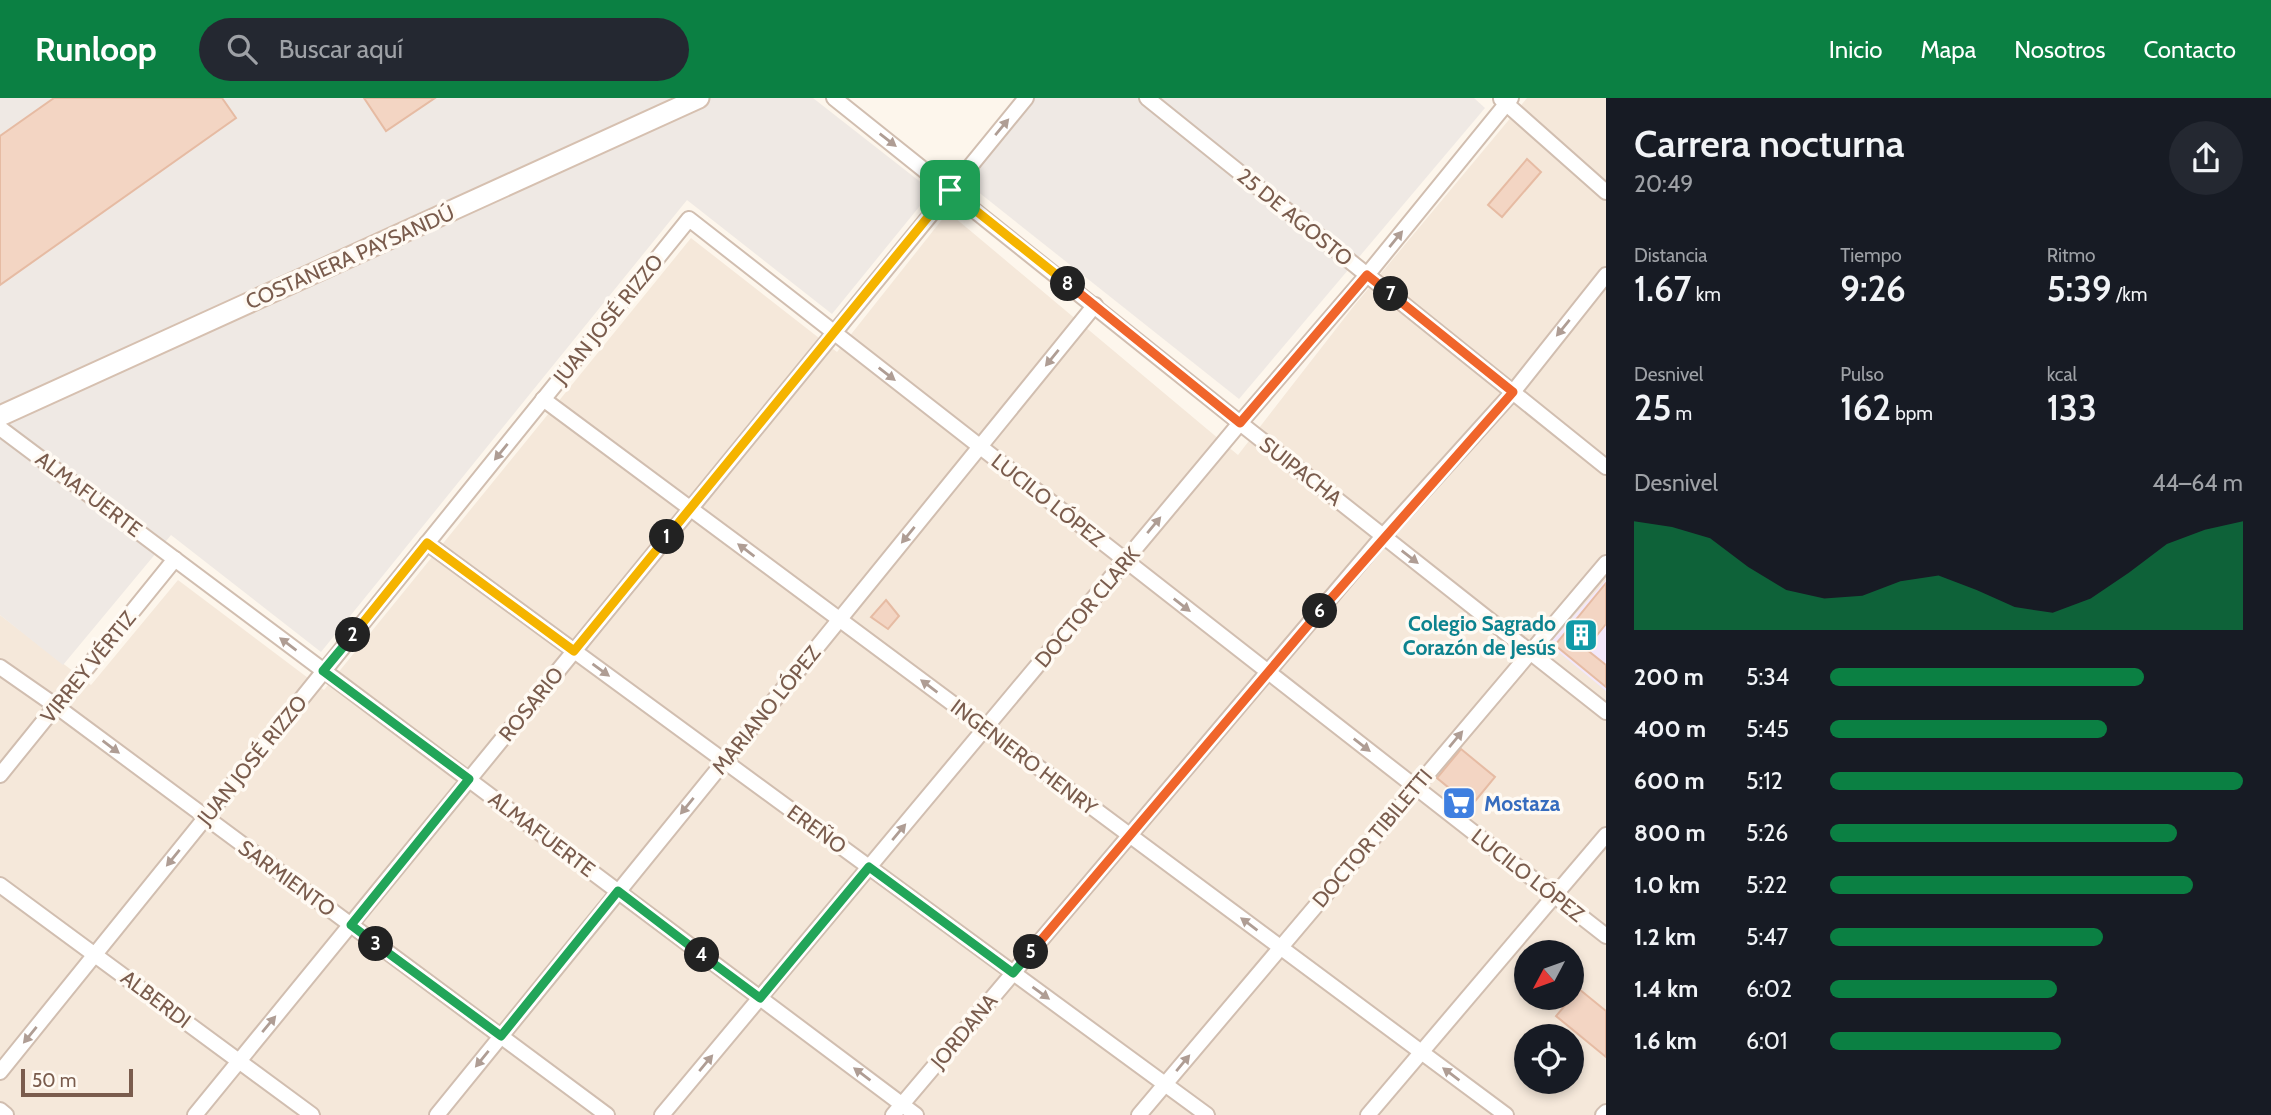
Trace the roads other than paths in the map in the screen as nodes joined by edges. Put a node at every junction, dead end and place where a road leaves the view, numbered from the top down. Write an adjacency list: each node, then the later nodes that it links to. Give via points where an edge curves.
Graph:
1 (699, 98): 15 (main road, COSTANERA PAYSANDÚ)
2 (834, 98): 6 (street, SUIPACHA, one-way to 6)
3 (1026, 98): 6 (street, ROSARIO, one-way to 3)
4 (1147, 98): 9 (street, 25 DE AGOSTO)
5 (1505, 100): 7 (street); 9 (street, DOCTOR CLARK, one-way to 5)
6 (950, 190): 11 (street, SUIPACHA); 12 (street, ROSARIO)
7 (1606, 192)
8 (689, 219): 12 (street, LUCILO LÓPEZ); 14 (street, JUAN JOSÉ RIZZO)
9 (1367, 275): 13 (street, 25 DE AGOSTO); 16 (street, DOCTOR CLARK)
10 (1606, 275): 13 (street, JORDANA, one-way to 13)
11 (1095, 305): 16 (street, SUIPACHA); 18 (street, MARIANO LÓPEZ, one-way to 18)
12 (834, 332): 18 (street, LUCILO LÓPEZ, one-way to 18); 20 (street, ROSARIO)
13 (1513, 392): 19 (street, 25 DE AGOSTO); 21 (street, JORDANA)
14 (543, 399): 20 (street, INGENIERO HENRY); 22 (street, JUAN JOSÉ RIZZO, one-way to 22)
15 (0, 416)
16 (1240, 423): 21 (street, SUIPACHA); 24 (street, DOCTOR CLARK, one-way to 16)
17 (0, 428): 23 (street, ALMAFUERTE)
18 (980, 446): 24 (street, LUCILO LÓPEZ); 26 (street, MARIANO LÓPEZ, one-way to 26)
19 (1606, 467)
20 (690, 508): 26 (street, INGENIERO HENRY, one-way to 20); 28 (street, ROSARIO)
21 (1383, 536): 27 (street, SUIPACHA, one-way to 27); 31 (street, JORDANA)
22 (427, 543): 28 (street, EREÑO); 30 (street, JUAN JOSÉ RIZZO)
23 (175, 559): 30 (street, ALMAFUERTE, one-way to 23); 32 (street, VIRREY VÉRTIZ)
24 (1125, 560): 31 (street, LUCILO LÓPEZ, one-way to 31); 34 (street, DOCTOR CLARK)
25 (1606, 563): 27 (street, DOCTOR TIBILETTI)
26 (839, 619): 34 (street, INGENIERO HENRY, one-way to 26); 35 (street, MARIANO LÓPEZ)
27 (1530, 650): 33 (street, SUIPACHA); 38 (street, DOCTOR TIBILETTI, one-way to 27)
28 (574, 651): 35 (street, EREÑO, one-way to 35); 37 (street, ROSARIO)
29 (0, 667): 32 (street, SARMIENTO)
30 (323, 671): 37 (street, ALMAFUERTE); 39 (street, JUAN JOSÉ RIZZO)
31 (1268, 672): 38 (street, LUCILO LÓPEZ, one-way to 38); 40 (street, JORDANA)
32 (57, 706): 36 (street, VIRREY VÉRTIZ); 39 (street, SARMIENTO, one-way to 39)
33 (1606, 712)
34 (986, 728): 40 (street, INGENIERO HENRY); 42 (street, DOCTOR CLARK, one-way to 34)
35 (724, 761): 42 (street, EREÑO); 44 (street, MARIANO LÓPEZ, one-way to 44)
36 (0, 775)
37 (469, 779): 44 (street, ALMAFUERTE); 46 (street, ROSARIO)
38 (1415, 787): 45 (street, LUCILO LÓPEZ); 48 (street, DOCTOR TIBILETTI)
39 (205, 818): 46 (street, SARMIENTO); 49 (street, JUAN JOSÉ RIZZO, one-way to 49)
40 (1130, 835): 48 (street, INGENIERO HENRY, one-way to 40); 50 (street, JORDANA)
41 (1606, 835): 45 (street)
42 (869, 867): 50 (street, EREÑO); 51 (street, DOCTOR CLARK)
43 (0, 885): 49 (street, ALBERDI)
44 (618, 891): 51 (street, ALMAFUERTE); 52 (street, MARIANO LÓPEZ)
45 (1554, 895): 47 (street, LUCILO LÓPEZ); 53 (street)
46 (351, 925): 52 (street, SARMIENTO); 54 (street, ROSARIO, one-way to 46)
47 (1606, 936)
48 (1280, 947): 53 (street, INGENIERO HENRY); 56 (street, DOCTOR TIBILETTI, one-way to 48)
49 (95, 954): 54 (street, ALBERDI); 55 (street, JUAN JOSÉ RIZZO, one-way to 55)
50 (1013, 973): 56 (street, EREÑO, one-way to 56); 58 (street, JORDANA)
51 (760, 998): 58 (street, ALMAFUERTE, one-way to 51); 64 (street, DOCTOR CLARK, one-way to 51)
52 (501, 1036): 62 (street, MARIANO LÓPEZ, one-way to 62); 63 (street, SARMIENTO)
53 (1422, 1052): 68 (street); 69 (street, INGENIERO HENRY, one-way to 53)
54 (239, 1060): 60 (street, ROSARIO); 61 (street, ALBERDI)
55 (0, 1072)
56 (1165, 1084): 66 (street, DOCTOR TIBILETTI); 67 (street, EREÑO)
57 (0, 1110): 59 (street)
58 (897, 1110): 65 (street, ALMAFUERTE)
59 (6, 1115)
60 (195, 1115)
61 (312, 1115)
62 (437, 1115)
63 (607, 1115)
64 (662, 1115)
65 (916, 1115)
66 (1139, 1115)
67 (1207, 1115)
68 (1368, 1115)
69 (1506, 1115)

